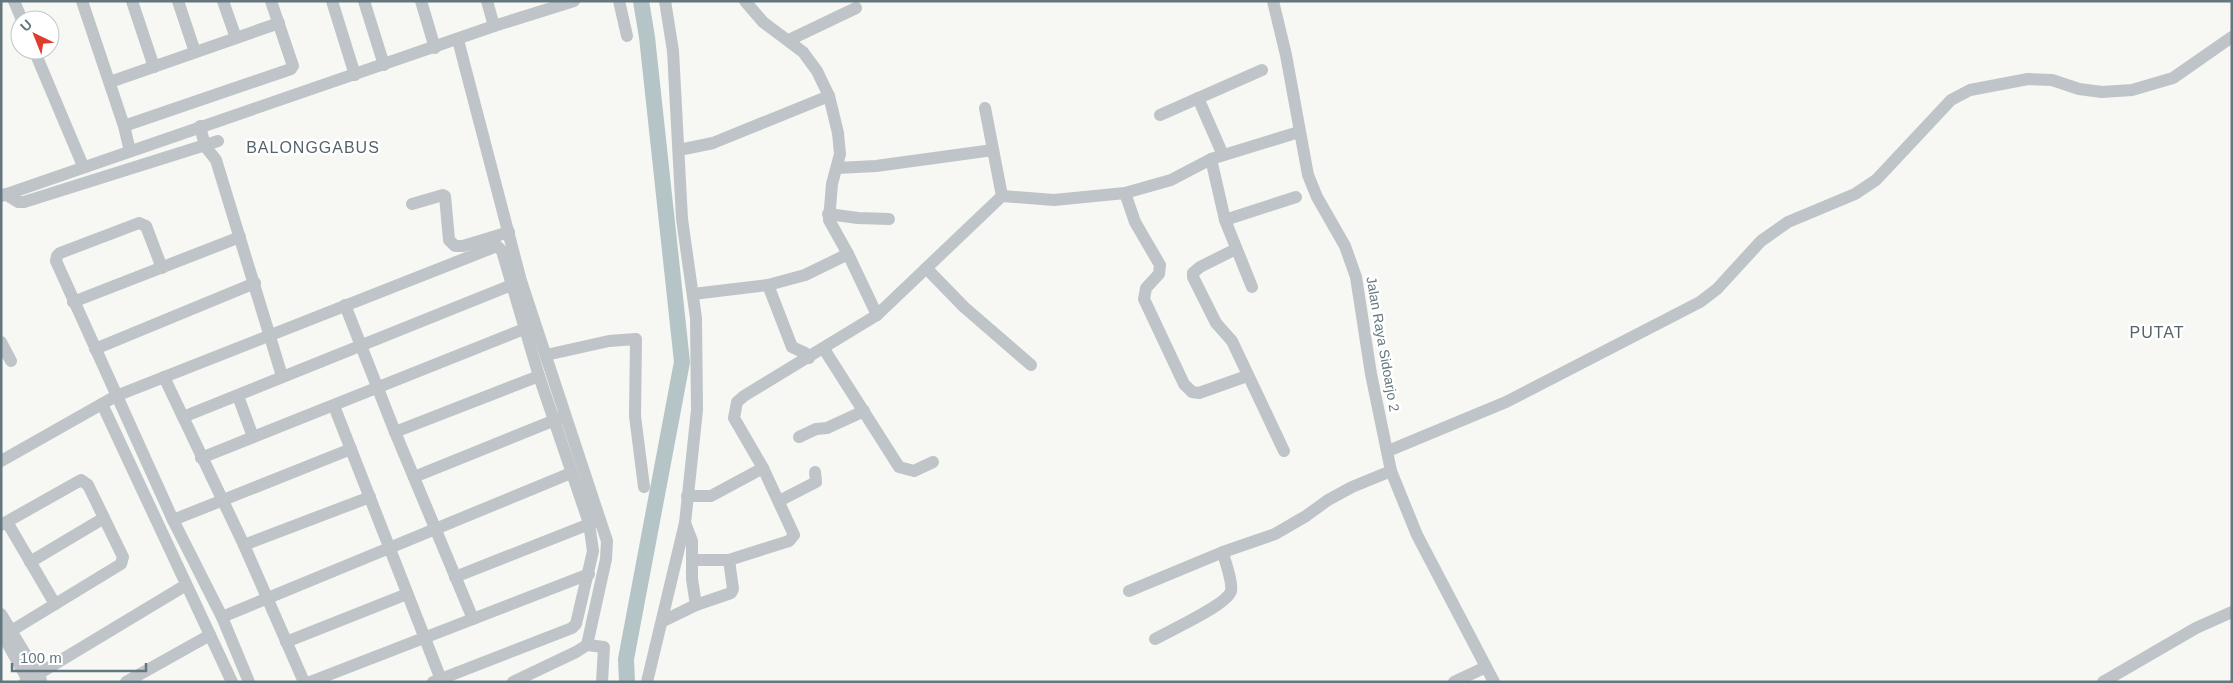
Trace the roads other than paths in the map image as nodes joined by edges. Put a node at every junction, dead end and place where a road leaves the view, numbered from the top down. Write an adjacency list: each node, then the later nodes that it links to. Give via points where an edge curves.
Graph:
1 (82, 1): 30 (street)
2 (132, 1): 27 (street)
3 (178, 1): 24 (street)
4 (224, 1): 20 (street)
5 (271, 1): 16 (street)
6 (332, 1): 29 (street)
7 (364, 1): 26 (street)
8 (422, 1): 23 (street)
9 (487, 1): 17 (street)
10 (619, 1): 18 (street)
11 (665, 1): 39 (street, via 673,51)
12 (745, 1): 22 (street, via 763,22)
13 (1273, 1): 37 (street, Jalan Raya Sidoarjo 2, via 1286,54)
14 (569, 2): 17 (street)
15 (856, 8): 22 (street)
16 (279, 23): 20 (street); 36 (street, via 293,66 291,70)
17 (494, 26): 21 (street)
18 (627, 36)
19 (2232, 37): 96 (street, via 2173,78 2132,90 2102,92 2052,80 2028,79 1970,90 1951,100 1876,180 1855,194 1788,222 1768,236 1717,289 1700,302 1506,402)
20 (236, 38): 24 (street)
21 (458, 40): 23 (street); 54 (street)
22 (789, 40): 31 (street, via 803,52)
23 (436, 48): 26 (street)
24 (195, 52): 27 (street)
25 (38, 60): 44 (street)
26 (384, 65): 29 (street)
27 (154, 67): 30 (street)
28 (1262, 70): 32 (street)
29 (356, 75): 35 (street)
30 (110, 82): 36 (street)
31 (829, 96): 39 (street, via 713,143); 45 (street, via 838,133 840,154)
32 (1198, 98): 34 (street); 42 (street)
33 (985, 108): 40 (street)
34 (1160, 115)
35 (206, 124): 38 (street); 41 (street)
36 (124, 126): 41 (street)
37 (1293, 134): 42 (street); 96 (street, Jalan Raya Sidoarjo 2, via 1308,175 1351,261)
38 (212, 144): 47 (street, via 24,202); 55 (street)
39 (679, 150): 64 (street, via 682,219)
40 (993, 150): 45 (street); 48 (street)
41 (130, 151): 44 (street)
42 (1223, 155): 43 (street)
43 (1211, 160): 46 (street, via 1171,180); 53 (street)
44 (83, 166): 47 (street)
45 (837, 168): 51 (street)
46 (1125, 193): 48 (street, via 1054,200); 80 (street, via 1135,222 1160,265 1159,274 1146,288 1144,299 1184,384 1192,392 1199,393)
47 (3, 195)
48 (1002, 196): 59 (street)
49 (1296, 197): 53 (street)
50 (412, 204): 54 (street, via 445,196 449,240 455,246)
51 (828, 217): 52 (street); 57 (street)
52 (889, 218)
53 (1225, 220): 56 (street)
54 (509, 232): 60 (street)
55 (240, 237): 58 (street); 61 (street)
56 (1236, 249): 63 (street); 80 (street, via 1200,266 1193,277 1216,323 1232,342)
57 (848, 254): 62 (street, via 804,275); 67 (street)
58 (162, 268): 65 (street); 65 (street, via 146,226 135,224 57,256 57,264)
59 (927, 269): 67 (street); 77 (street, via 964,307)
60 (516, 282): 66 (street, via 497,246); 68 (street); 71 (street); 74 (street)
61 (255, 283): 69 (street); 73 (street)
62 (768, 285): 64 (street); 75 (street, via 792,347 806,353)
63 (1252, 287)
64 (694, 294): 107 (street, via 698,346 697,410)
65 (73, 302): 73 (street)
66 (345, 305): 69 (street); 71 (street)
67 (877, 315): 72 (street)
68 (524, 329): 79 (street); 82 (street)
69 (270, 335): 78 (street); 81 (street)
70 (1, 342): 76 (street)
71 (361, 345): 78 (street); 82 (street)
72 (824, 349): 75 (street); 87 (street)
73 (95, 350): 83 (street)
74 (546, 355): 88 (street); 105 (street, via 609,341 636,339 635,416)
75 (809, 358): 100 (street, via 737,402 734,418)
76 (11, 361)
77 (1031, 365)
78 (282, 376): 84 (street)
79 (539, 376): 90 (street); 91 (street)
80 (1247, 376): 95 (street)
81 (164, 377): 83 (street); 89 (street)
82 (377, 388): 86 (street); 91 (street)
83 (116, 396): 85 (street); 111 (street)
84 (238, 396): 89 (street); 92 (street)
85 (102, 404): 98 (street); 124 (street)
86 (334, 406): 92 (street); 94 (street)
87 (864, 411): 93 (street); 99 (street, via 899,467 914,471)
88 (565, 415): 90 (street); 112 (street)
89 (183, 417): 97 (street)
90 (554, 421): 101 (street); 104 (street)
91 (395, 432): 104 (street)
92 (253, 437): 97 (street)
93 (799, 437)
94 (351, 449): 106 (street); 108 (street)
95 (1284, 451)
96 (1388, 451): 103 (street, Jalan Raya Sidoarjo 2)
97 (201, 458): 108 (street)
98 (1, 461)
99 (933, 462)
100 (763, 468): 107 (street, via 711,496); 109 (street)
101 (572, 472): 112 (street); 115 (street)
102 (815, 472): 109 (street, via 816,482)
103 (1386, 474): 118 (street, via 1352,487 1275,534); 143 (street, Jalan Raya Sidoarjo 2)
104 (414, 477): 115 (street)
105 (644, 487)
106 (370, 496): 116 (street); 117 (street)
107 (687, 496): 113 (street)
108 (223, 500): 111 (street); 116 (street)
109 (779, 500): 120 (street, via 793,530 791,539)
110 (104, 518): 114 (street, via 88,486 80,480); 121 (street); 128 (street, via 123,560)
111 (173, 520): 132 (street)
112 (594, 522): 122 (street); 123 (street); 136 (street, via 608,548)
113 (685, 523): 119 (street, via 691,536); 134 (street)
114 (4, 524): 121 (street)
115 (436, 530): 117 (street); 123 (street)
116 (244, 545): 127 (street)
117 (389, 548): 126 (street); 127 (street)
118 (1223, 552): 125 (street); 140 (street, via 1231,588 1228,596)
119 (693, 560): 120 (street); 129 (street)
120 (729, 560): 129 (street, via 732,591)
121 (30, 562): 128 (street)
122 (589, 574): 133 (street); 135 (street)
123 (455, 577): 133 (street)
124 (186, 585): 138 (street); 144 (street)
125 (1129, 591)
126 (407, 594): 139 (street); 141 (street)
127 (267, 598): 132 (street); 141 (street)
128 (56, 604): 137 (street)
129 (696, 605): 134 (street)
130 (2232, 612): 156 (street, via 2196,628)
131 (1, 614): 137 (street)
132 (222, 617): 148 (street)
133 (473, 619): 139 (street)
134 (663, 621): 153 (street)
135 (576, 624): 136 (street); 146 (street)
136 (591, 625): 142 (street)
137 (6, 632): 144 (street)
138 (210, 635): 145 (street); 147 (street)
139 (425, 638): 146 (street); 150 (street)
140 (1155, 639)
141 (286, 642): 149 (street)
142 (587, 645): 151 (street); 152 (street, via 604,647)
143 (1481, 672): 154 (street); 155 (street, Jalan Raya Sidoarjo 2)
144 (32, 680)
145 (228, 680)
146 (439, 681)
147 (126, 682)
148 (249, 682)
149 (304, 682)
150 (310, 682)
151 (513, 682)
152 (602, 682)
153 (647, 682)
154 (1454, 682)
155 (1494, 682)
156 (2103, 682)

